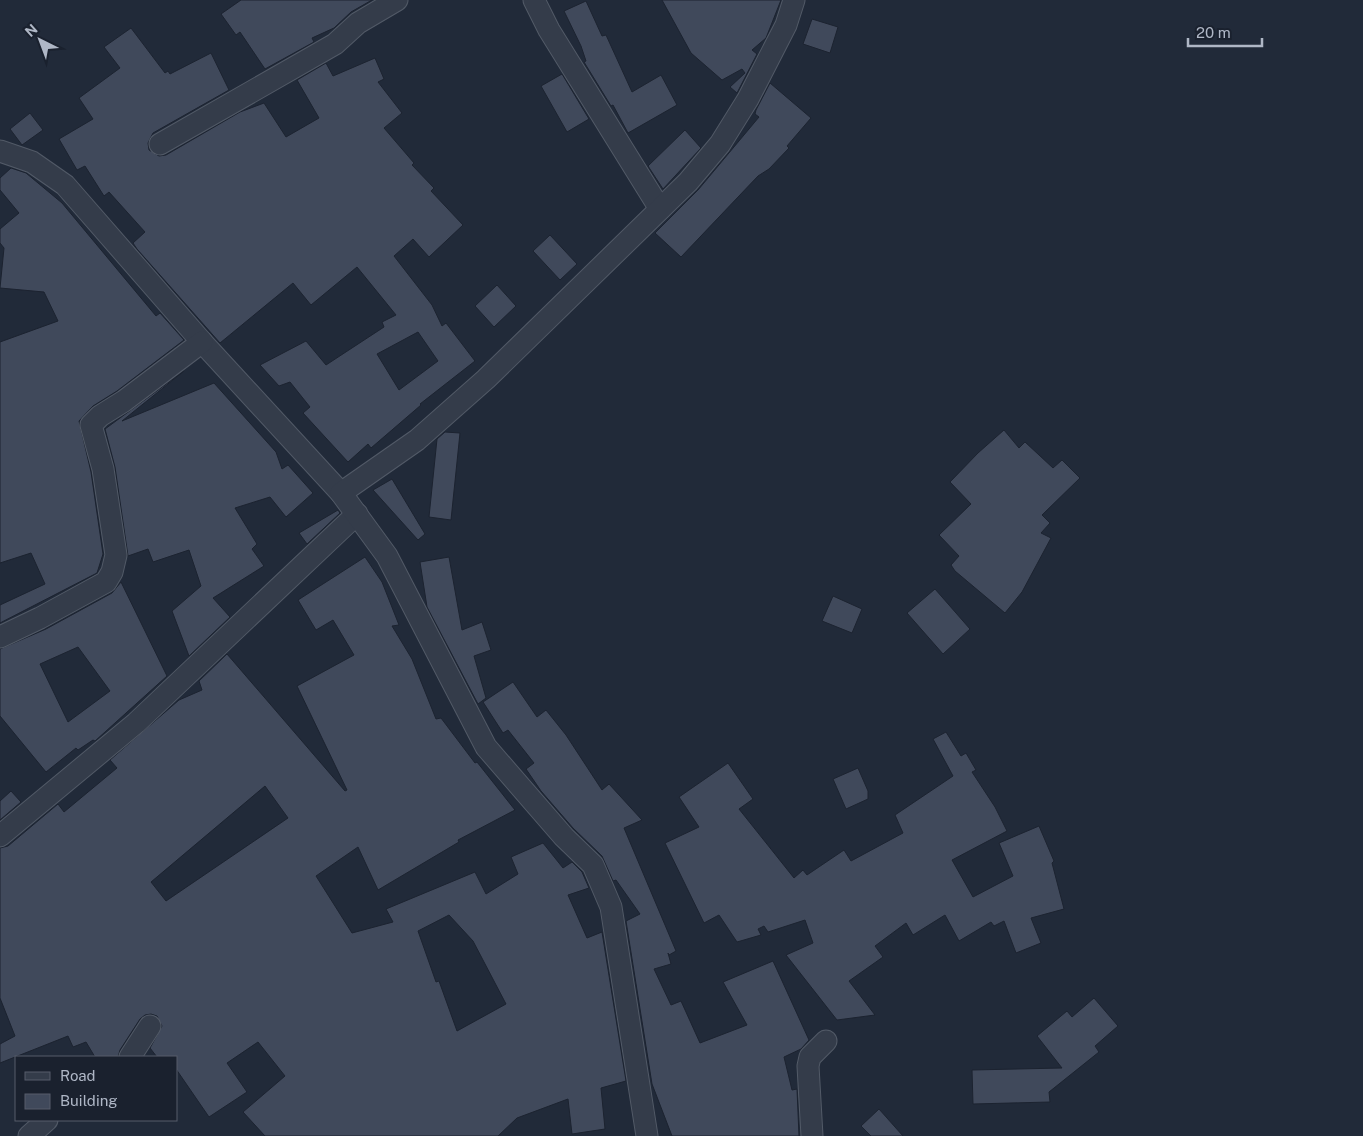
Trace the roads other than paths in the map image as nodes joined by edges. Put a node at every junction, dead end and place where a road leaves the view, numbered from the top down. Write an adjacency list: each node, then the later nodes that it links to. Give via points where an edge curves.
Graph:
1 (397, 0): 4 (street, via 358,23 335,44)
2 (534, 0): 6 (street, via 549,30)
3 (794, 0): 6 (street, via 786,25 748,99 720,144)
4 (160, 144)
5 (0, 151): 7 (street, via 32,162 65,185)
6 (660, 209): 8 (street, via 486,379 417,440)
7 (202, 342): 8 (street); 10 (street, via 91,425 116,555 106,582)
8 (341, 493): 9 (street)
9 (357, 514): 11 (street, via 136,723); 17 (street, via 388,556 486,747 564,837 593,865 611,907)
10 (0, 637)
11 (0, 836)
12 (150, 1026): 14 (street)
13 (826, 1041): 18 (street, via 810,1057 808,1066)
14 (131, 1056)
15 (46, 1121): 16 (street)
16 (28, 1136)
17 (647, 1136)
18 (812, 1136)

